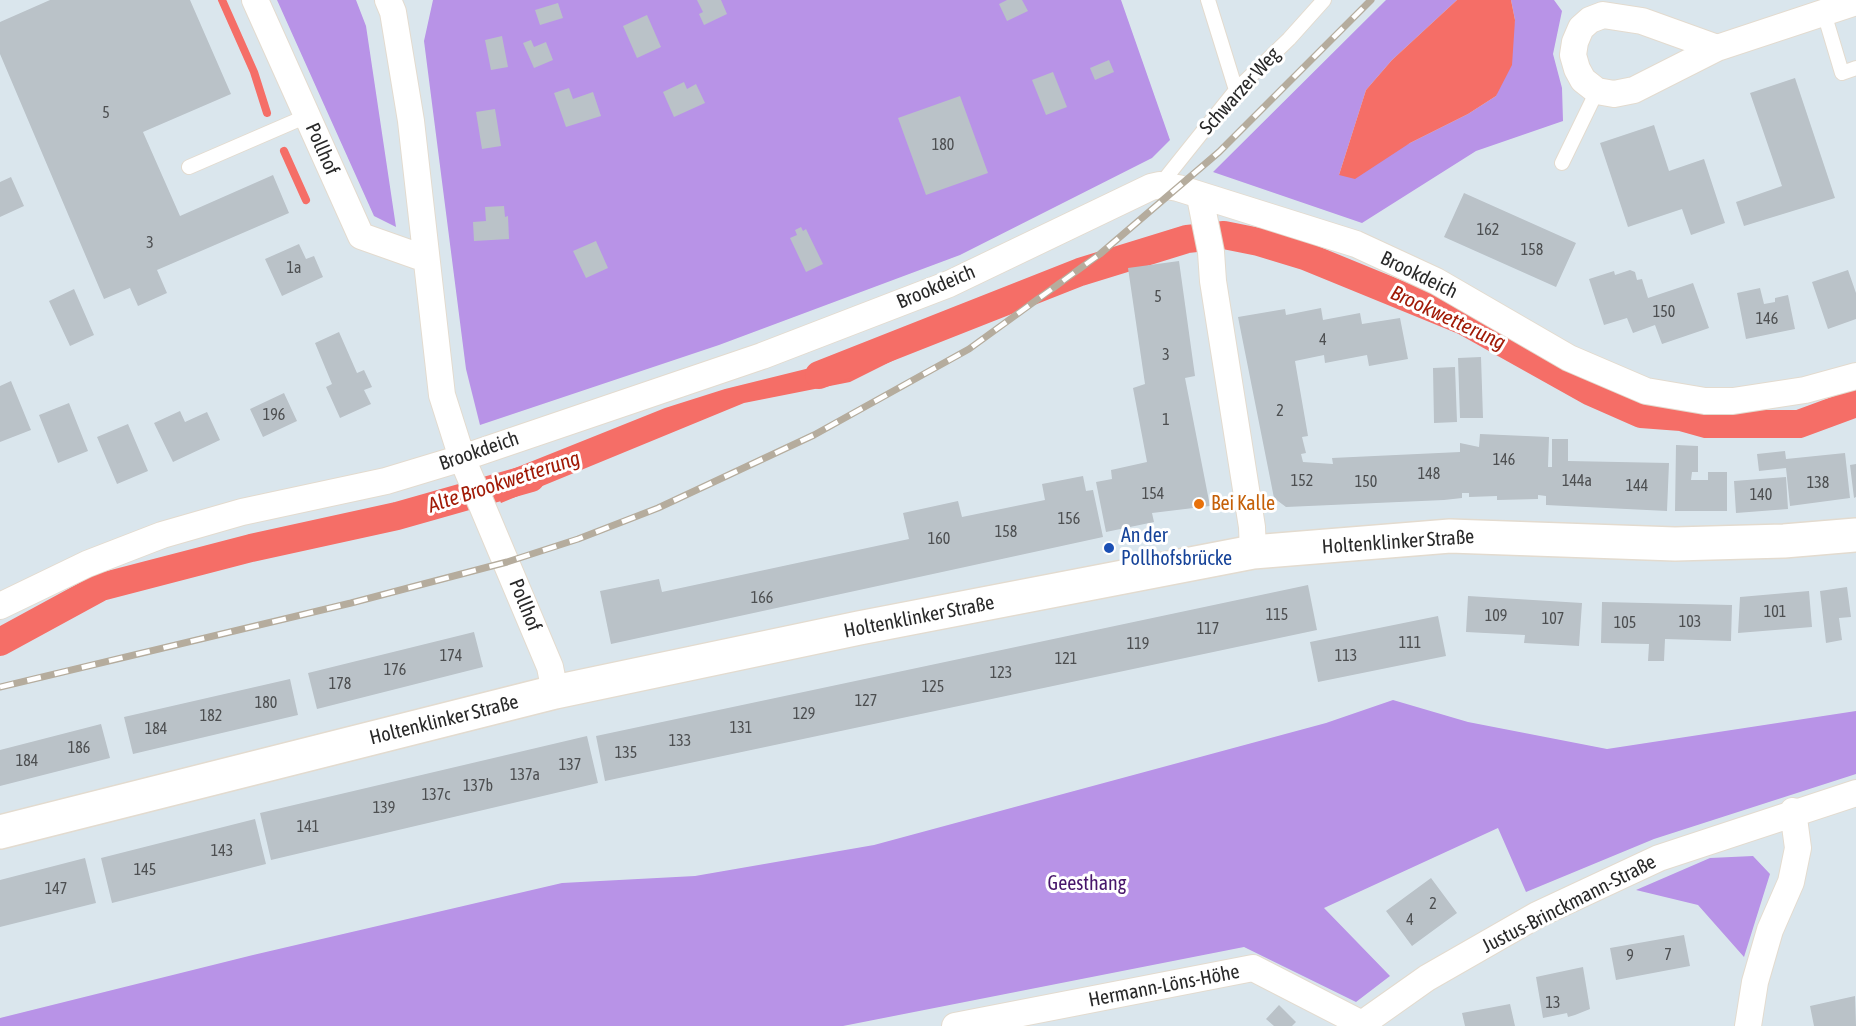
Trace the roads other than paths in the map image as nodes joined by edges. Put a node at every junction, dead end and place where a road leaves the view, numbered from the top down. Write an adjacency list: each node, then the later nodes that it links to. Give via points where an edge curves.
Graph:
1 (255, 0): 11 (street, Pollhof)
2 (388, 0): 16 (street, via 411,121)
3 (1208, 0): 9 (lane)
4 (1324, 0): 9 (lane, Schwarzer Weg)
5 (1856, 2): 6 (street)
6 (1824, 13): 7 (street); 8 (lane, via 1842,73)
7 (1717, 48): 10 (street, via 1634,90 1614,94); 10 (street, via 1621,16 1603,15 1590,20 1578,35 1573,54 1583,80)
8 (1856, 68)
9 (1236, 90): 14 (lane, Schwarzer Weg)
10 (1598, 91): 12 (lane)
11 (307, 116): 13 (lane); 16 (street, Pollhof, via 361,236)
12 (1562, 163)
13 (189, 166)
14 (1160, 185): 15 (street, Brookdeich); 18 (street, Brookdeich, via 948,284 762,356)
15 (1200, 197): 17 (street, Brookdeich, via 1356,244 1436,281 1589,368 1646,392 1733,401 1805,390); 20 (street)
16 (426, 259): 18 (street, via 442,395)
17 (1856, 376)
18 (462, 458): 21 (street, Brookdeich, via 386,481 243,512 162,535 87,564); 22 (street, Pollhof, via 550,667)
19 (1856, 535): 20 (main road, Holtenklinker Straße, via 1675,544 1450,536)
20 (1253, 552): 22 (main road, Holtenklinker Straße, via 858,628)
21 (0, 606)
22 (555, 692): 25 (main road, Holtenklinker Straße)
23 (1856, 793): 24 (street, Justus-Brinckmann-Straße)
24 (1793, 811): 26 (street, Justus-Brinckmann-Straße, via 1659,858 1537,915 1427,978); 28 (street, via 1798,848 1791,882 1770,930 1755,982)
25 (0, 832)
26 (1361, 1025): 27 (street, Hermann-Löns-Höhe, via 1252,968)
27 (955, 1026)
28 (1748, 1026)

